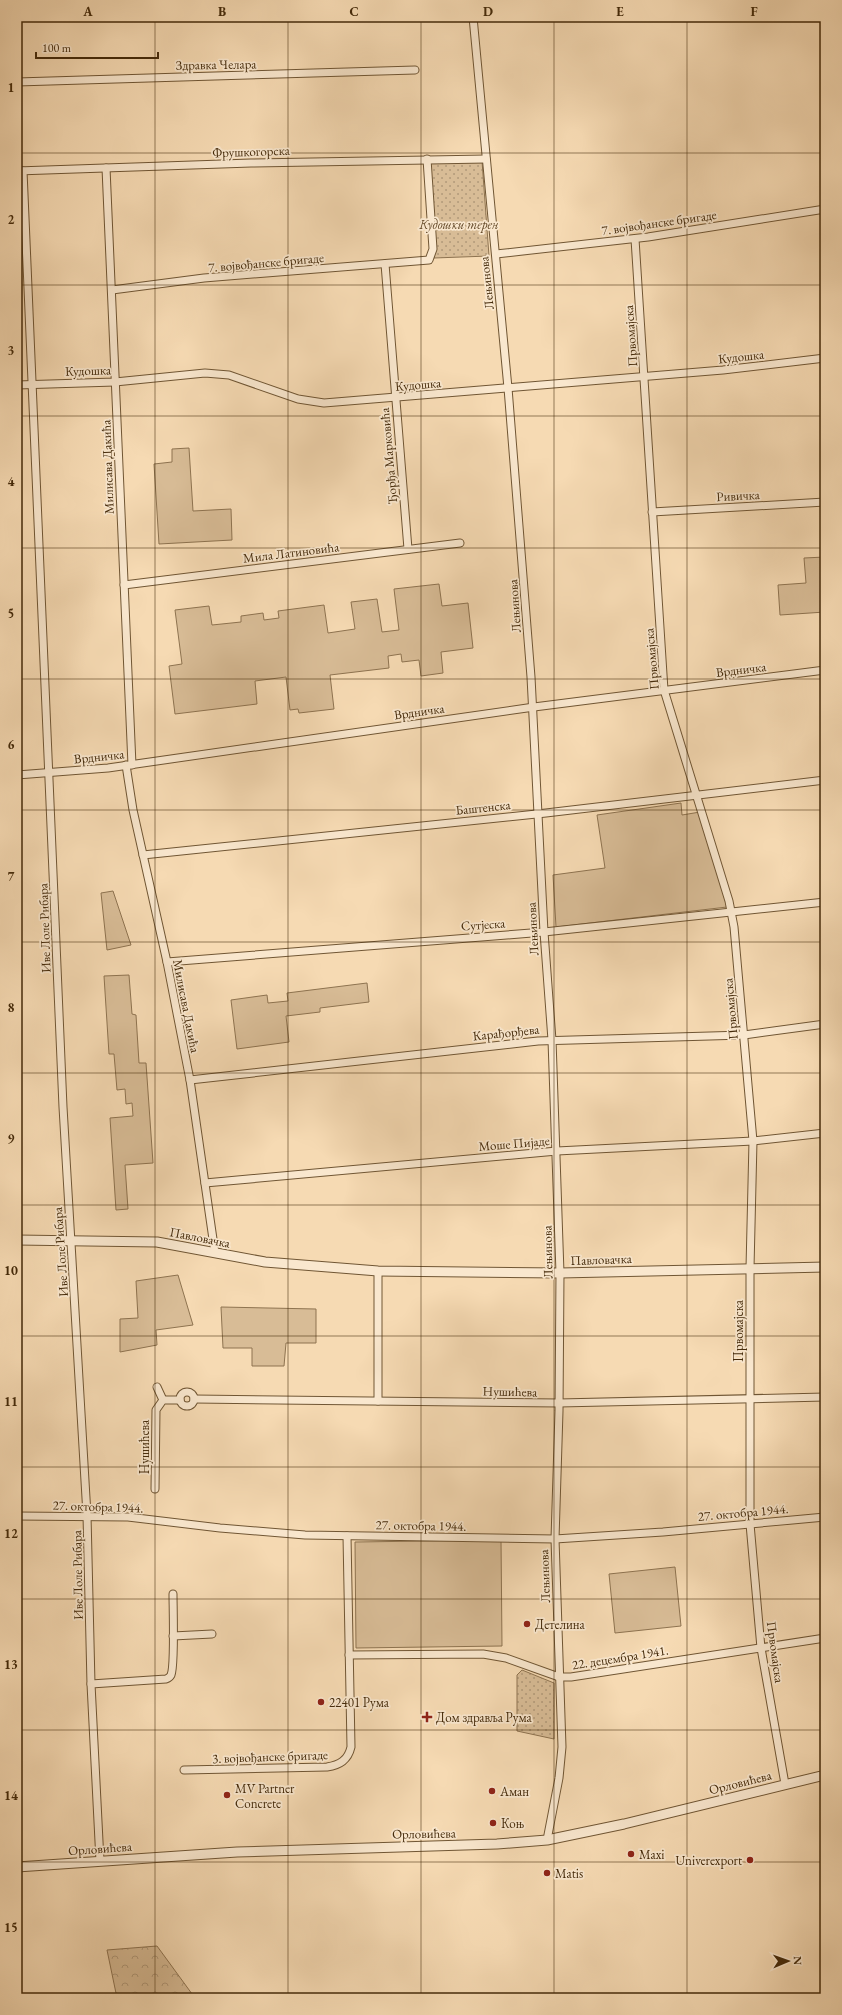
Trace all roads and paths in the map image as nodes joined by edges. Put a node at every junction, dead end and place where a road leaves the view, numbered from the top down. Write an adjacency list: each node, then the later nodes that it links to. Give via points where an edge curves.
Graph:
1 (473, 17): 5 (street, Лењинова)
2 (415, 70): 3 (street, Здравка Челара)
3 (17, 82)
4 (427, 159): 5 (street, Фрушкогорска); 6 (street, Фрушкогорска); 11 (street, 7. војвођанске бригаде, via 433,249 429,260)
5 (486, 159): 10 (street, Лењинова)
6 (106, 168): 7 (street, Фрушкогорска); 12 (street, Милисава Дакића)
7 (20, 171): 16 (street, Иве Лоле Рибара)
8 (825, 209): 9 (street, 7. војвођанске бригаде)
9 (635, 239): 10 (street, 7. војвођанске бригаде); 14 (street, Првомајска)
10 (496, 254): 18 (street, Лењинова)
11 (385, 264): 12 (street, 7. војвођанске бригаде, via 204,278); 19 (street, Ђорђа Марковића)
12 (112, 290): 15 (street, Милисава Дакића)
13 (825, 358): 14 (street, Кудошка)
14 (645, 377): 18 (street, Кудошка); 21 (street, Првомајска)
15 (115, 382): 16 (street, Кудошка); 19 (street, Кудошка, via 205,373 236,377 310,402); 24 (street, Милисава Дакића)
16 (32, 384): 17 (street, Кудошка); 29 (street, Иве Лоле Рибара)
17 (17, 385)
18 (508, 388): 19 (street, Кудошка); 27 (street, Лењинова)
19 (395, 398): 23 (street, Ђорђа Марковића)
20 (825, 502): 21 (street, Ривичка)
21 (652, 512): 26 (street, Првомајска)
22 (460, 543): 23 (street, Мила Латиновића)
23 (408, 549): 24 (street, Мила Латиновића)
24 (124, 585): 28 (street, Милисава Дакића)
25 (825, 670): 26 (street, Врдничка)
26 (664, 690): 27 (street, Врдничка); 32 (street, Првомајска)
27 (534, 707): 28 (street, Врдничка); 33 (street, Лењинова)
28 (129, 765): 29 (street, Врдничка); 34 (street, Милисава Дакића, via 133,810)
29 (49, 773): 30 (street, Врдничка); 48 (street, Иве Лоле Рибара)
30 (17, 775)
31 (825, 780): 32 (street, Баштенска)
32 (698, 796): 33 (street, Баштенска); 36 (street, Првомајска)
33 (538, 814): 34 (street, Баштенска); 37 (street, Лењинова)
34 (143, 855): 38 (street, Милисава Дакића)
35 (825, 902): 36 (street, Сутјеска)
36 (732, 913): 37 (street, Сутјеска); 40 (street, Првомајска)
37 (544, 932): 38 (street, Сутјеска); 41 (street, Лењинова)
38 (167, 962): 42 (street, Милисава Дакића)
39 (825, 1024): 40 (street, Карађорђева)
40 (744, 1035): 41 (street, Карађорђева); 44 (street, Првомајска)
41 (552, 1040): 42 (street, Карађорђева); 45 (street, Лењинова)
42 (190, 1080): 46 (street, Милисава Дакића)
43 (825, 1133): 44 (street, Моше Пијаде)
44 (752, 1140): 45 (street, Моше Пијаде); 51 (street, Првомајска)
45 (557, 1152): 46 (street, Моше Пијаде); 53 (street, Лењинова)
46 (205, 1183): 49 (street, Милисава Дакића)
47 (17, 1240): 48 (street, Павловачка)
48 (71, 1240): 49 (street, Павловачка, via 157,1242); 62 (street, Иве Лоле Рибара)
49 (215, 1253): 52 (street, Павловачка, via 277,1264)
50 (825, 1267): 51 (street, Павловачка)
51 (750, 1268): 53 (street, Павловачка); 56 (street, Првомајска)
52 (378, 1271): 53 (street, Павловачка); 58 (street)
53 (560, 1273): 59 (street, Лењинова)
54 (157, 1387): 57 (street)
55 (825, 1397): 56 (street, Нушићева)
56 (750, 1399): 59 (street, Нушићева); 64 (street, Првомајска)
57 (163, 1400): 58 (street, Нушићева, via 180,1400 188,1406 194,1399); 60 (street, Нушићева, via 156,1410)
58 (378, 1401): 59 (street, Нушићева)
59 (559, 1403): 66 (street, Лењинова)
60 (155, 1490)
61 (17, 1516): 62 (street, 27. октобра 1944.)
62 (87, 1516): 65 (street, 27. октобра 1944., via 128,1517 268,1532); 74 (street, Иве Лоле Рибара)
63 (825, 1516): 64 (street, 27. октобра 1944.)
64 (750, 1524): 66 (street, 27. октобра 1944.); 71 (street, Првомајска)
65 (347, 1536): 66 (street, 27. октобра 1944.); 72 (street, 3. војвођанске бригаде)
66 (555, 1538): 73 (street, Лењинова)
67 (173, 1594): 69 (street)
68 (212, 1634): 69 (street)
69 (173, 1636): 74 (street, via 172,1674 166,1679)
70 (825, 1638): 71 (street, 22. децембра 1941.)
71 (761, 1648): 73 (street, 22. децембра 1941., via 576,1677); 77 (street, Првомајска)
72 (349, 1655): 73 (street, 22. децембра 1941., via 482,1654 506,1658); 75 (street, 3. војвођанске бригаде, via 351,1747 348,1756 337,1766)
73 (559, 1677): 78 (street, Лењинова, via 562,1747)
74 (91, 1684): 79 (street, Иве Лоле Рибара)
75 (184, 1770)
76 (825, 1775): 77 (street, Орловићева)
77 (785, 1784): 78 (street, Орловићева, via 624,1824)
78 (547, 1840): 79 (street, Орловићева, via 497,1844 237,1852)
79 (100, 1861): 80 (street, Орловићева)
80 (17, 1867)

